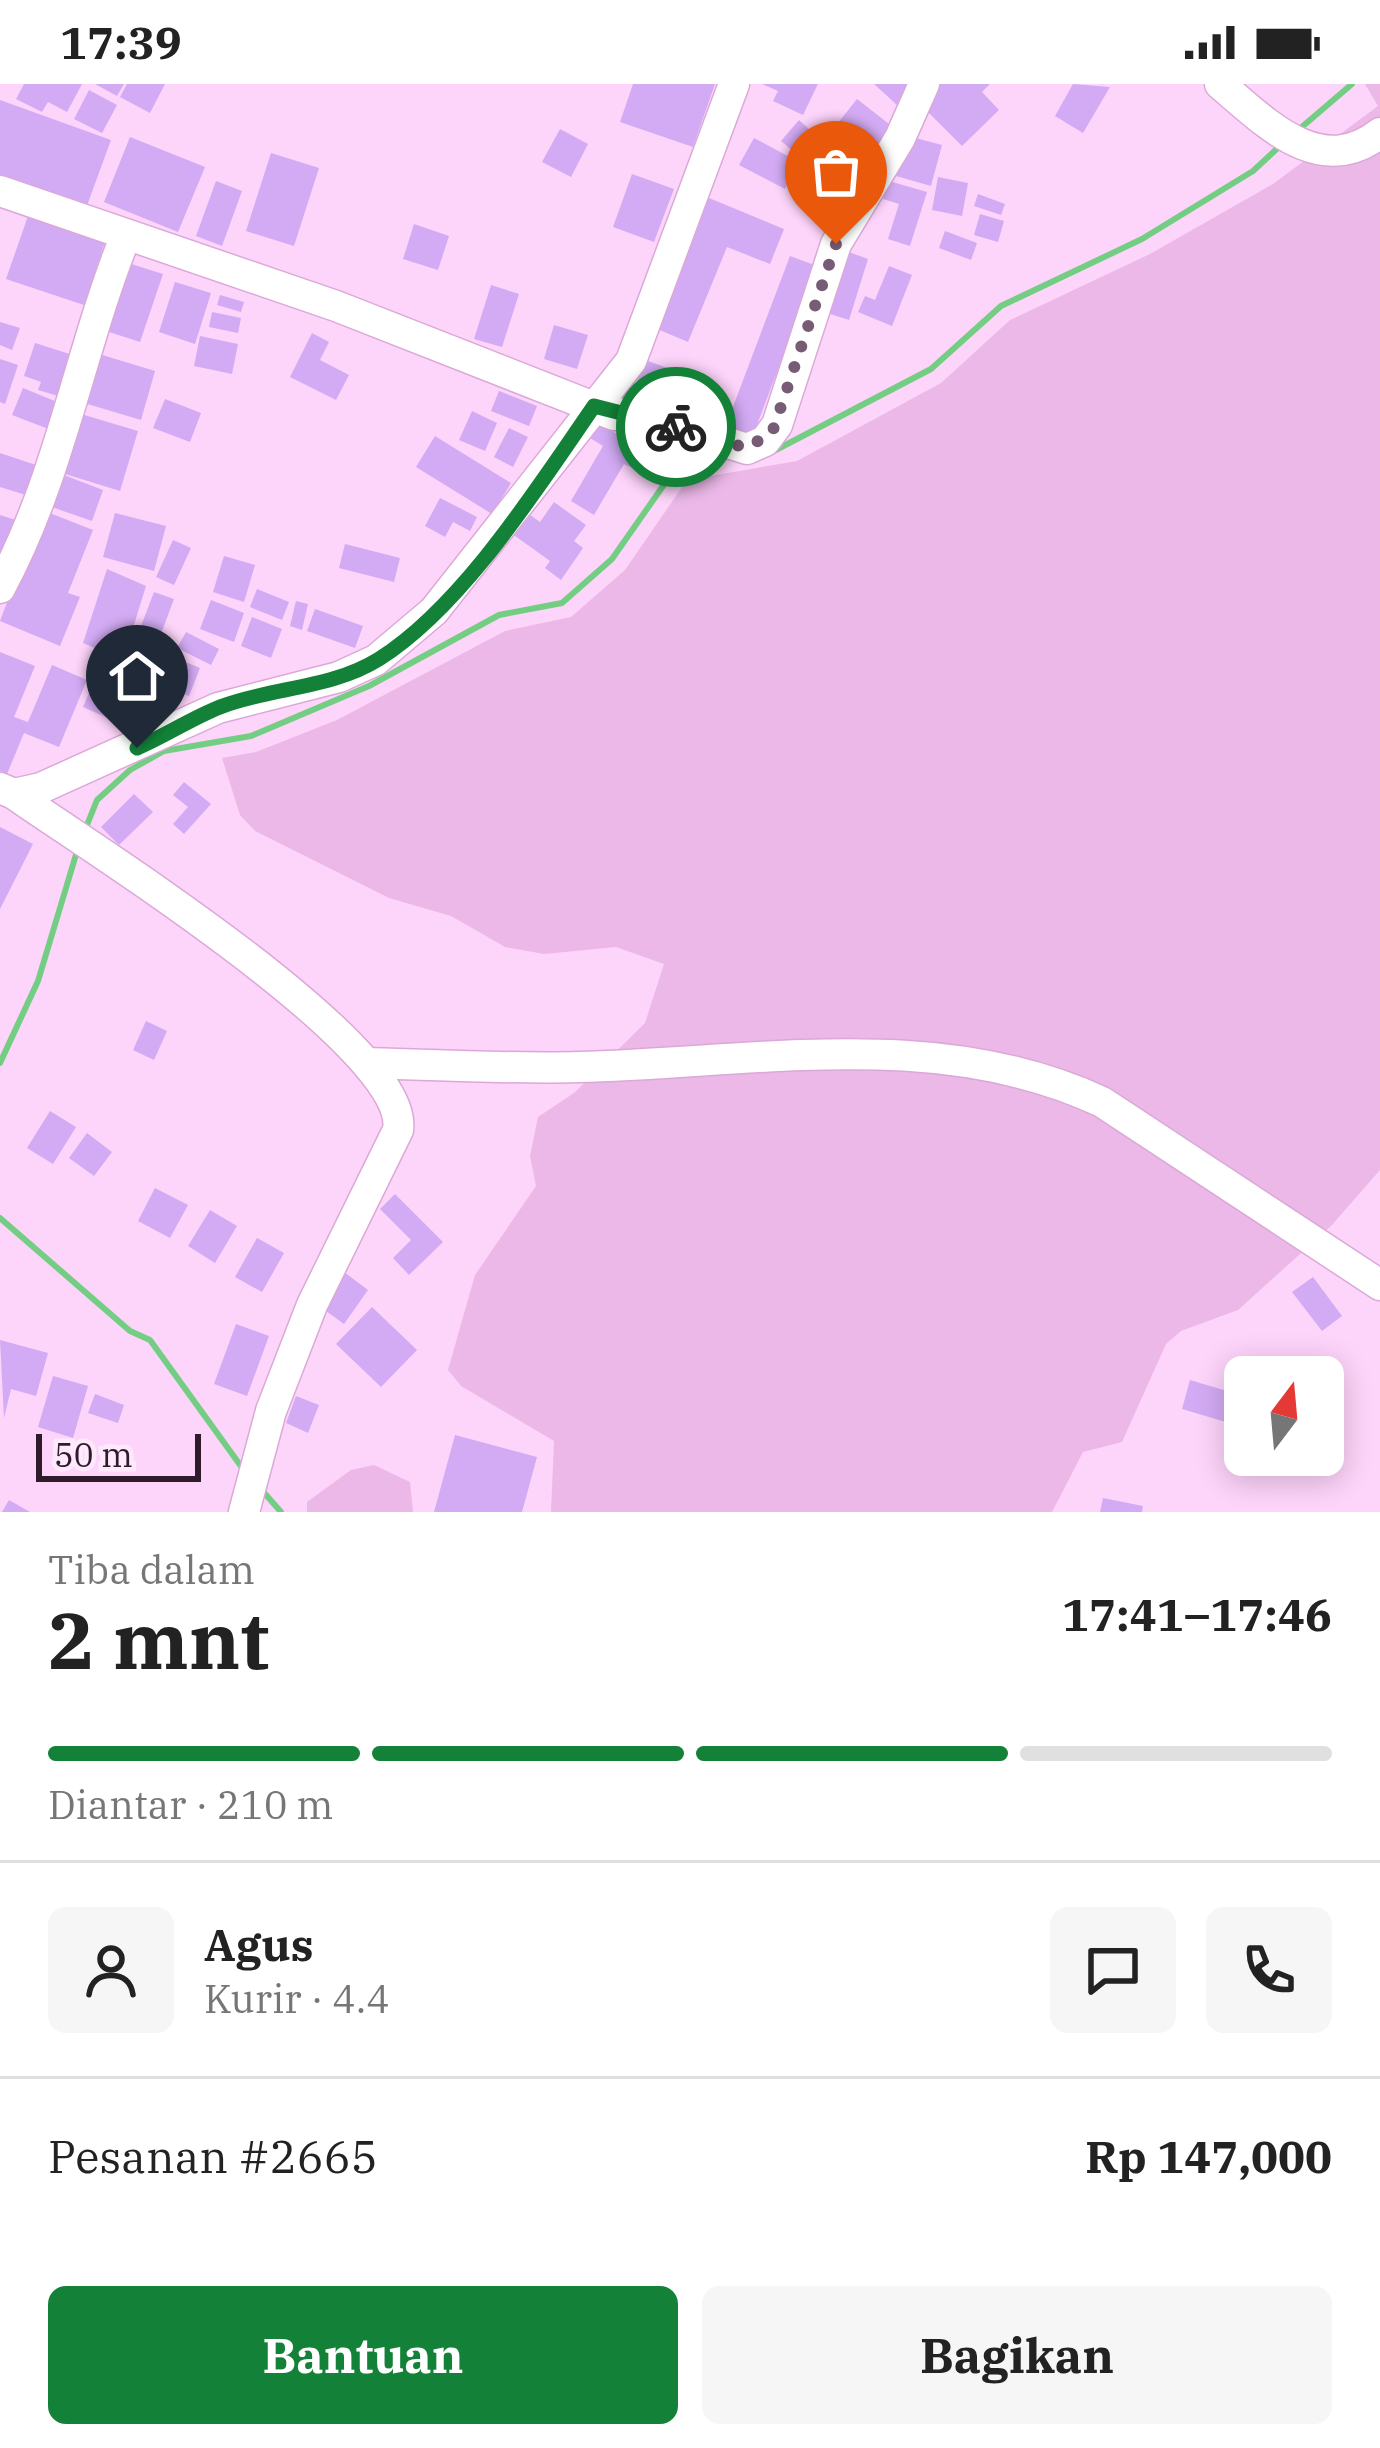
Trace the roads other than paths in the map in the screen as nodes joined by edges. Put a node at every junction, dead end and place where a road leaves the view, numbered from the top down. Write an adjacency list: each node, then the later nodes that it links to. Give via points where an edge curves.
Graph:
1 (734, 84): 7 (street, via 641,343)
2 (924, 84): 7 (street, via 836,244 772,433 746,448)
3 (1220, 84): 4 (street, via 1285,137 1330,154)
4 (1380, 134)
5 (0, 191): 6 (street)
6 (126, 235): 7 (street); 8 (street, via 52,470)
7 (594, 406): 9 (street, via 476,563 376,661 218,708 111,760)
8 (0, 588)
9 (7, 791): 10 (street, via 103,850)
10 (369, 1064): 11 (street, via 579,1067 786,1053 923,1058 1052,1079 1102,1102); 12 (street, via 397,1105 398,1130 312,1305)
11 (1380, 1285)
12 (244, 1511)

